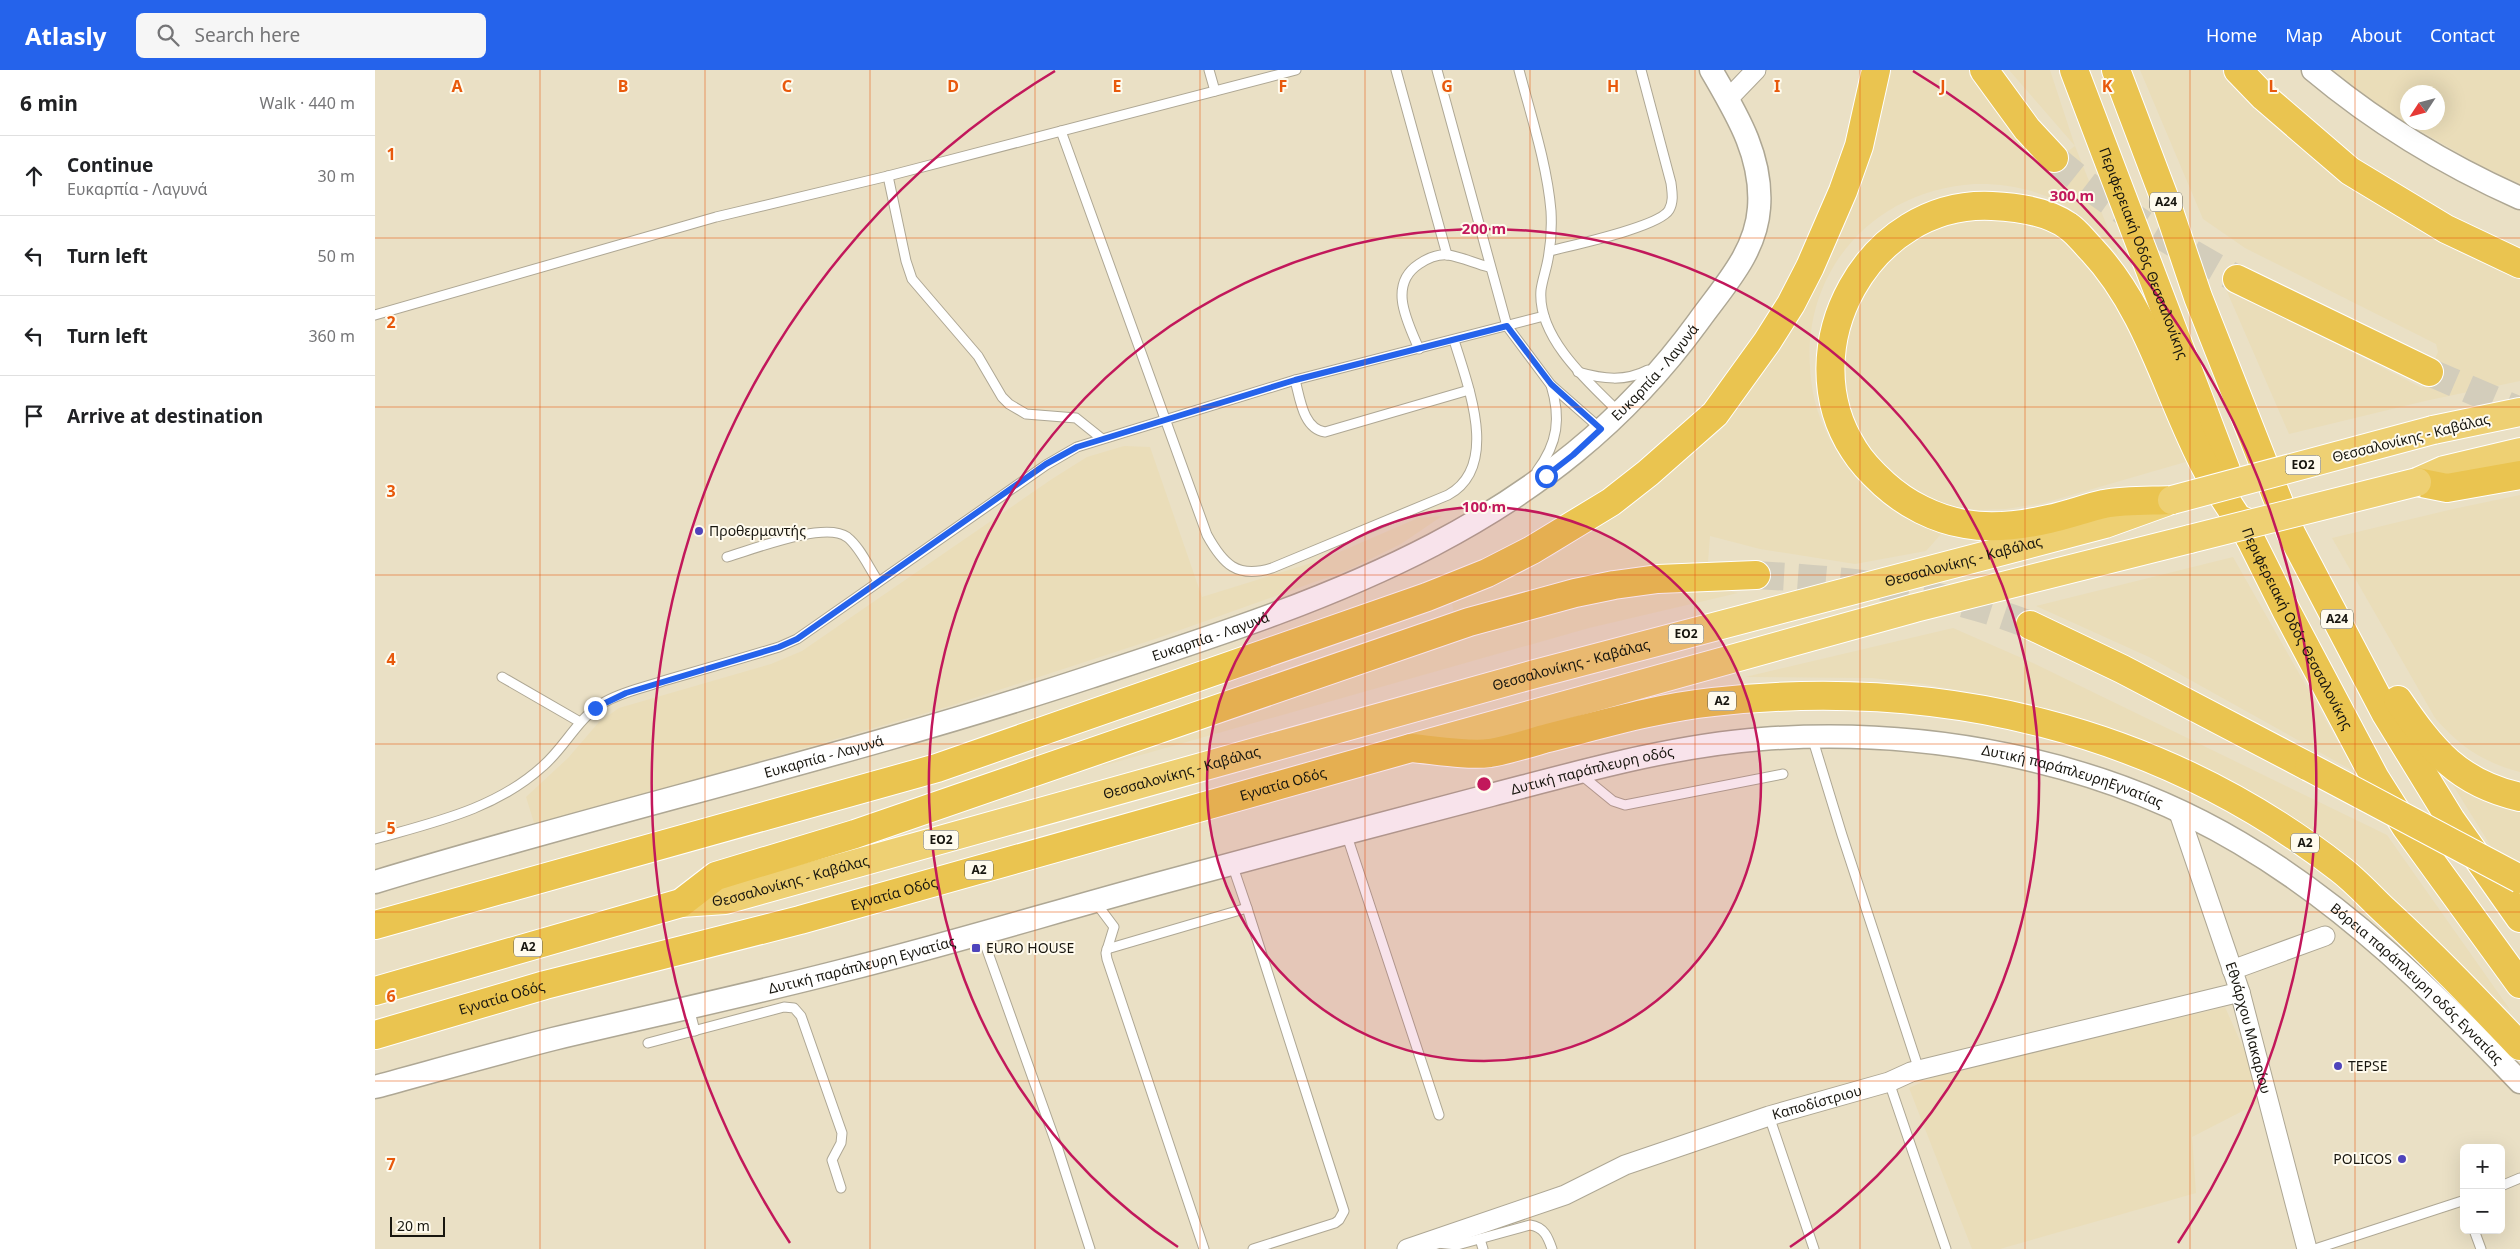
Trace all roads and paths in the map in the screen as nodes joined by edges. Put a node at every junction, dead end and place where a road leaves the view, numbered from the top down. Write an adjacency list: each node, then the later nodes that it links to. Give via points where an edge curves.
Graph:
1 (1209, 70): 15 (lane)
2 (1296, 70): 15 (lane)
3 (1397, 70): 22 (lane)
4 (1437, 70): 24 (lane)
5 (1519, 70): 21 (lane, via 1548,184)
6 (1641, 70): 21 (lane, via 1671,183 1673,200 1669,211 1659,220)
7 (1711, 70): 16 (street, Ευκαρπία - Λαγυνά)
8 (1756, 70): 16 (street)
9 (1875, 70): 71 (highway, via 1859,146 1824,237 1791,304 1742,379 1715,414 1648,473 1611,502 1532,550 1427,598 937,768)
10 (1984, 70): 18 (highway, via 2027,129)
11 (2074, 70): 48 (highway, Περιφερειακή Οδός Θεσσαλονίκης, via 2225,465)
12 (2117, 70): 26 (highway, Α24)
13 (2238, 70): 23 (highway, via 2264,98 2350,171 2446,229)
14 (2313, 70): 20 (street, via 2401,134)
15 (1215, 91): 17 (lane)
16 (1728, 99): 32 (street, Ευκαρπία - Λαγυνά, via 1755,159 1759,207 1755,232 1747,252 1728,280)
17 (1061, 131): 19 (lane); 40 (lane)
18 (2054, 158)
19 (888, 176): 27 (lane, via 716,217); 42 (lane, via 905,261 912,279 978,356 1003,397 1026,414 1076,418)
20 (2520, 198)
21 (1550, 251): 28 (lane, via 1541,288)
22 (1447, 255): 24 (lane); 31 (lane, via 1427,258 1414,267 1405,280 1401,295 1403,310)
23 (2520, 264)
24 (1489, 267): 29 (lane)
25 (2237, 279): 34 (highway)
26 (2198, 297): 59 (highway, via 2223,323 2309,526 2397,698 2436,752 2453,768 2478,784); 70 (highway, Α24, via 2291,533 2386,714 2451,820)
27 (375, 315)
28 (1543, 316): 29 (lane); 33 (lane)
29 (1507, 326): 30 (lane); 36 (lane)
30 (1454, 340): 31 (lane); 37 (lane)
31 (1419, 349): 35 (lane)
32 (1668, 360): 33 (lane, via 1639,375 1619,379 1599,378); 38 (street, Ευκαρπία - Λαγυνά)
33 (1577, 371): 38 (lane)
34 (2429, 372)
35 (1295, 380): 37 (lane, via 1310,424 1325,432); 40 (lane)
36 (1551, 384): 41 (lane); 46 (lane, via 1558,418 1553,444 1537,470)
37 (1469, 390): 40 (lane, via 1476,429 1476,453 1469,475 1457,490 1272,568 1251,572 1239,571 1216,552)
38 (1619, 412): 41 (street, Ευκαρπία - Λαγυνά)
39 (2520, 412): 47 (highway, Θεσσαλονίκης - Καβάλας / ΕΟ2, bridge, via 2433,430)
40 (1164, 419): 42 (lane)
41 (1601, 429): 46 (street, Ευκαρπία - Λαγυνά, via 1565,461)
42 (1101, 438): 51 (lane, via 1046,464)
43 (2520, 452): 45 (highway)
44 (2520, 475): 45 (highway)
45 (2445, 479): 56 (highway, bridge, via 2417,482 1915,608)
46 (1511, 500): 65 (street, Ευκαρπία - Λαγυνά, via 1389,568 1278,614 981,712)
47 (2172, 500): 48 (highway, via 2105,504 2049,520 2021,524 1975,525 1938,516 1891,490 1869,470 1853,449 1834,401 1831,372 1833,342 1840,312 1865,266 1907,228 1933,215 1960,208 2014,207 2040,213 2067,225 2109,268 2131,302 2207,470); 68 (highway, Θεσσαλονίκης - Καβάλας / ΕΟ2, via 2105,524 1535,674 725,900)
48 (2249, 538): 76 (highway, Περιφερειακή Οδός Θεσσαλονίκης, via 2375,778 2406,827)
49 (727, 556): 51 (lane, via 831,531 852,541)
50 (1756, 575): 68 (highway, Α2, via 1658,579 1614,585 1469,622 855,834 716,876)
51 (878, 581): 54 (lane, via 789,643 621,695 595,708)
52 (2030, 625): 64 (highway, bridge, via 2122,669)
53 (502, 678): 54 (lane)
54 (580, 722): 62 (lane, via 544,766 500,797 468,812)
55 (1813, 737): 57 (street, Δυτική παράπλευρη οδός, via 1712,745); 60 (street, Δυτική παράπλευρηΕγνατίας, via 1900,740 2000,754 2107,782); 84 (lane)
56 (1411, 748): 81 (highway, Εγνατία Οδός / Α2, via 800,920 545,986); 83 (highway, Α2, via 1488,753 1655,711 1712,702 1810,696 1900,700 2038,720 2107,740 2147,756 2197,779 2277,824 2343,871 2413,936)
57 (1578, 772): 58 (lane, via 1613,801 1625,805); 61 (street, Δυτική παράπλευρη οδός)
58 (1783, 774)
59 (2520, 797)
60 (2179, 810): 66 (street, Δυτική παράπλευρηΕγνατίας, via 2241,844); 75 (street, Εθνάρχου Μακαρίου)
61 (1346, 833): 63 (street, Δυτική παράπλευρη Εγνατίας); 88 (lane)
62 (375, 837)
63 (1232, 864): 67 (street, Δυτική παράπλευρη Εγνατίας); 69 (lane)
64 (2520, 879)
65 (375, 882)
66 (2309, 889): 86 (street, Βόρεια παράπλευρη οδός Εγνατίας, via 2371,936)
67 (1094, 901): 72 (street, Δυτική παράπλευρη Εγνατίας); 74 (lane, via 1114,927)
68 (681, 903): 77 (highway, Α2)
69 (1247, 908): 74 (lane); 99 (lane, via 1344,1211 1335,1223)
70 (2520, 918)
71 (375, 925)
72 (981, 933): 79 (street, Δυτική παράπλευρη Εγνατίας, via 848,970); 97 (lane)
73 (2325, 936): 75 (street)
74 (1107, 949): 98 (lane, via 1107,959)
75 (2232, 970): 78 (street, Εθνάρχου Μακαρίου)
76 (2520, 984)
77 (375, 991)
78 (2240, 992): 84 (street, Καποδίστριου); 105 (street, Εθνάρχου Μακαρίου)
79 (689, 1008): 80 (lane); 87 (street, Δυτική παράπλευρη Εγνατίας)
80 (695, 1031): 82 (lane); 92 (lane, via 789,1006 798,1011 842,1133 841,1143 832,1160)
81 (375, 1035)
82 (648, 1043)
83 (2520, 1046)
84 (1919, 1070): 85 (street, Καποδίστριου)
85 (1889, 1082): 89 (street, Καποδίστριου); 104 (lane)
86 (2520, 1082)
87 (375, 1087)
88 (1439, 1115)
89 (1769, 1116): 96 (street, Καποδίστριου, via 1625,1165 1565,1194); 103 (lane)
90 (2520, 1178): 91 (lane)
91 (2505, 1184)
92 (841, 1188)
93 (2460, 1203): 106 (lane)
94 (2475, 1234): 107 (lane)
95 (1480, 1239): 96 (lane, via 1452,1245); 101 (lane); 102 (lane, via 1530,1225 1545,1233)
96 (1429, 1241): 100 (street, Καποδίστριου)
97 (1090, 1249)
98 (1204, 1249)
99 (1253, 1249)
100 (1407, 1249)
101 (1483, 1249)
102 (1552, 1249)
103 (1814, 1249)
104 (1947, 1249)
105 (2307, 1249)
106 (2315, 1249)
107 (2481, 1249)

